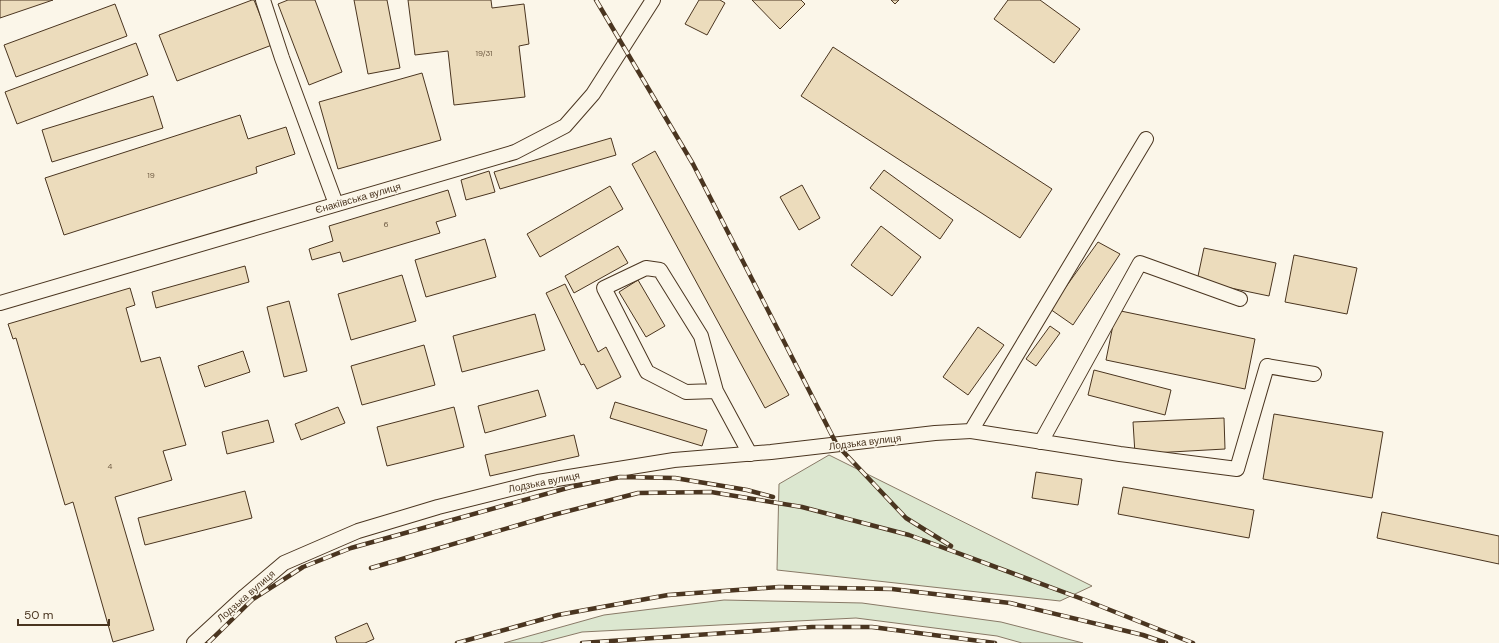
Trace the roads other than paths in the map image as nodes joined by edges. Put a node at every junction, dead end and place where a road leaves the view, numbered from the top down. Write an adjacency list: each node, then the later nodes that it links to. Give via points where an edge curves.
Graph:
1 (264, 0): 4 (street, via 282,58)
2 (653, 0): 4 (street, Єнакіївська вулиця, via 593,94 565,126 515,152)
3 (1146, 139): 9 (street)
4 (336, 204): 6 (street, Єнакіївська вулиця)
5 (1240, 299): 10 (street, via 1140,263)
6 (0, 303)
7 (1314, 374): 10 (street, Лодзька вулиця, via 1267,366 1237,469)
8 (716, 391): 8 (street, via 686,392 647,372 604,288 646,268 660,270 701,336); 11 (street)
9 (971, 431): 10 (street, Лодзька вулиця); 11 (street, Лодзька вулиця)
10 (1041, 442)
11 (750, 454): 12 (street, Лодзька вулиця, via 674,460 538,482 438,507 358,531 284,563)
12 (194, 643)

